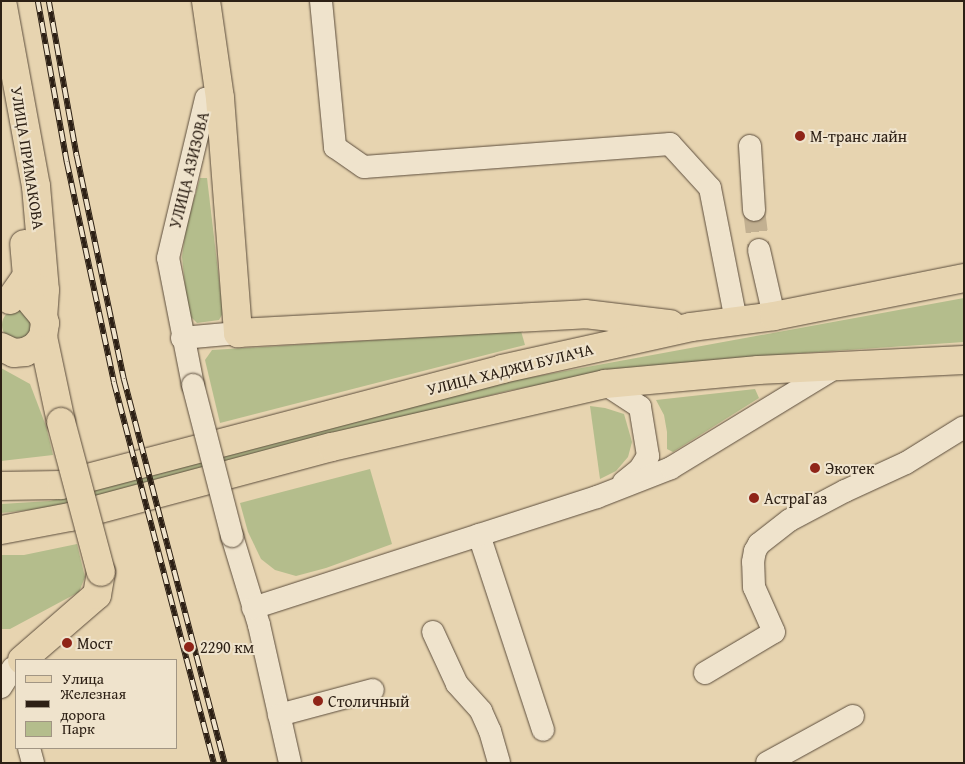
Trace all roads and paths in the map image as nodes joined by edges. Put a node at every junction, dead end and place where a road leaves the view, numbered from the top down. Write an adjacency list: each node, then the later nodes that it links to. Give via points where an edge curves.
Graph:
1 (2, 1): 15 (main road, УЛИЦА ПРИМАКОВА, via 36,186 45,290)
2 (194, 1): 5 (main road, УЛИЦА АЗИЗОВА)
3 (206, 1): 5 (main road, УЛИЦА АЗИЗОВА)
4 (321, 1): 14 (street, via 335,147 364,167 670,144 710,188)
5 (213, 98): 17 (main road, УЛИЦА АЗИЗОВА); 18 (street, УЛИЦА АЗИЗОВА, via 168,258)
6 (1, 99): 11 (main road, УЛИЦА ПРИМАКОВА, via 19,196 27,276)
7 (750, 146): 8 (street)
8 (754, 210)
9 (759, 250): 13 (street)
10 (964, 278): 13 (main road, УЛИЦА ХАДЖИ БУЛАЧА)
11 (6, 302): 15 (main road, via 26,300 39,309)
12 (585, 314): 16 (main road); 17 (main road); 19 (main road)
13 (774, 316): 14 (main road, УЛИЦА ХАДЖИ БУЛАЧА)
14 (736, 320): 16 (main road, УЛИЦА ХАДЖИ БУЛАЧА)
15 (43, 327): 20 (main road, via 35,347 25,352); 24 (main road, УЛИЦА ПРИМАКОВА)
16 (692, 327): 19 (main road, УЛИЦА ХАДЖИ БУЛАЧА)
17 (238, 333): 18 (street)
18 (182, 338): 30 (street, УЛИЦА АЗИЗОВА, bridge)
19 (595, 349): 26 (main road, УЛИЦА ХАДЖИ БУЛАЧА, via 502,369 61,485)
20 (8, 350): 24 (main road)
21 (959, 364): 22 (main road)
22 (839, 365): 23 (main road); 27 (street, via 671,468)
23 (605, 384): 27 (street, via 640,407 648,456 640,469 622,484); 28 (main road, via 332,447 70,517)
24 (54, 391): 32 (main road, УЛИЦА ПРИМАКОВА, bridge, via 102,572 97,595)
25 (964, 427): 33 (street, via 906,463 790,520 760,544 753,562 754,587 774,632)
26 (1, 486)
27 (597, 498): 29 (street)
28 (1, 530)
29 (479, 535): 30 (street); 37 (street)
30 (253, 608): 35 (street, УЛИЦА АЗИЗОВА)
31 (433, 632): 41 (street, via 457,684 481,711)
32 (25, 659)
33 (705, 673)
34 (373, 690): 35 (street)
35 (279, 715): 40 (street, УЛИЦА АЗИЗОВА)
36 (853, 716): 42 (street)
37 (543, 730)
38 (29, 749): 39 (street)
39 (33, 763)
40 (290, 763)
41 (499, 763)
42 (767, 763)

